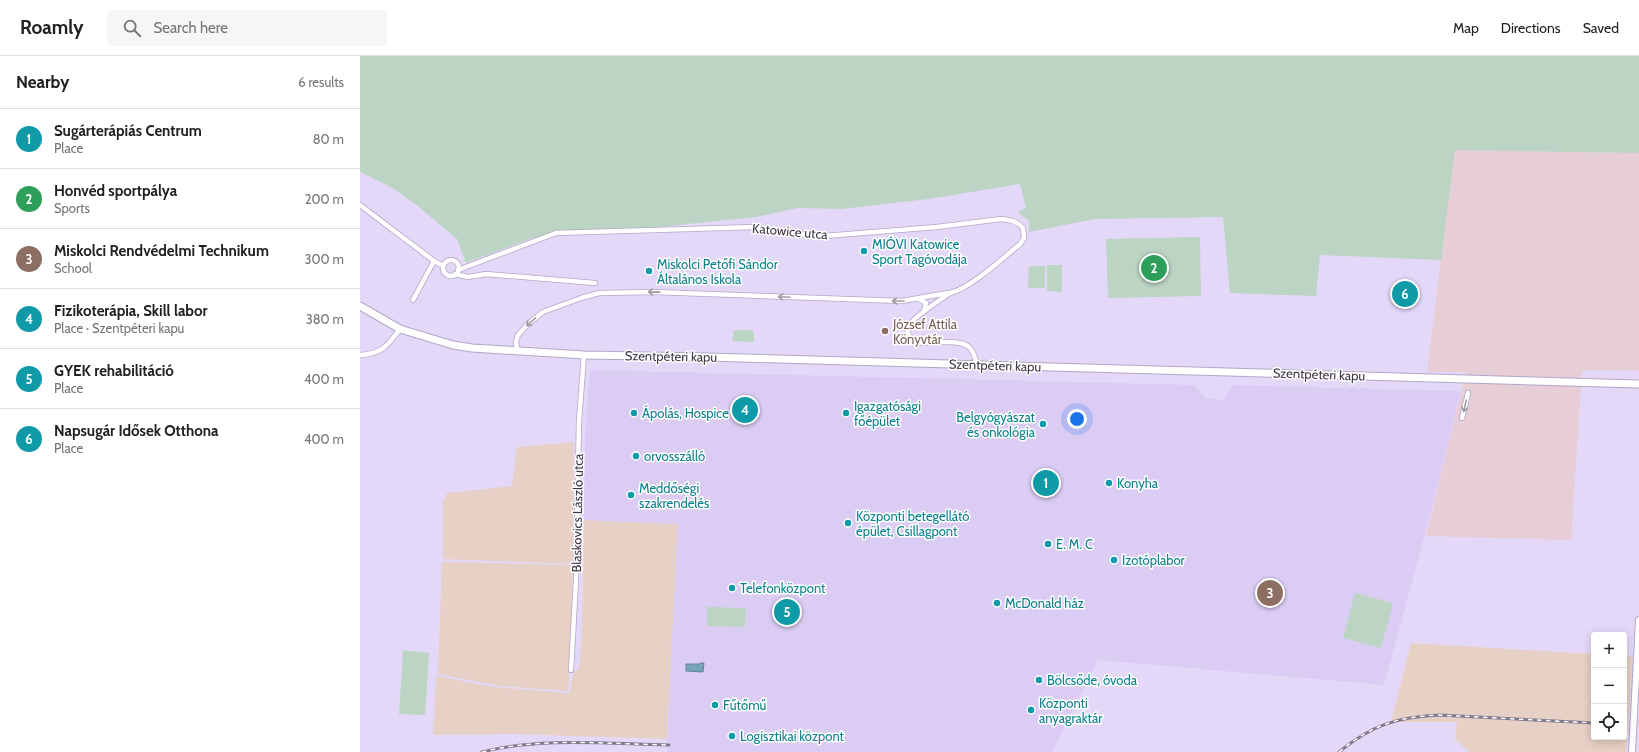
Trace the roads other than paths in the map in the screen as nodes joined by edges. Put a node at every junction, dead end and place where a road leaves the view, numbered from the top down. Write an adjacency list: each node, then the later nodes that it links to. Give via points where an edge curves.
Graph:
1 (360, 205): 2 (street)
2 (434, 261): 3 (street); 8 (street)
3 (443, 266): 4 (street, via 445,274 450,276); 4 (street, via 453,260 458,265)
4 (456, 272): 5 (street, via 468,277 486,274); 6 (street, Katowice utca, via 556,233 755,227 824,236 937,228 1001,219 1012,220 1021,225 1024,232 1020,244 984,274 956,292)
5 (596, 283)
6 (950, 293): 7 (street, Katowice utca); 10 (street, Katowice utca)
7 (919, 299): 10 (street, via 926,304); 12 (street, Katowice utca, one-way to 12, via 902,301 654,292 599,293 543,312 518,336)
8 (413, 300)
9 (360, 306): 11 (main road, Szentpéteri kapu)
10 (923, 313): 15 (street, Katowice utca, via 908,326 908,334 913,342 962,343 972,350)
11 (400, 329): 12 (main road, Szentpéteri kapu, via 459,346); 13 (street, via 380,352)
12 (517, 352): 14 (main road, Szentpéteri kapu)
13 (360, 355)
14 (584, 355): 15 (main road, Szentpéteri kapu); 20 (street, Blaskovics László utca, via 579,421 576,580)
15 (977, 364): 16 (main road, Szentpéteri kapu)
16 (1639, 384)
17 (1468, 393): 18 (street, one-way to 18)
18 (1462, 418)
19 (1639, 620): 21 (street)
20 (571, 670)
21 (1632, 752)

